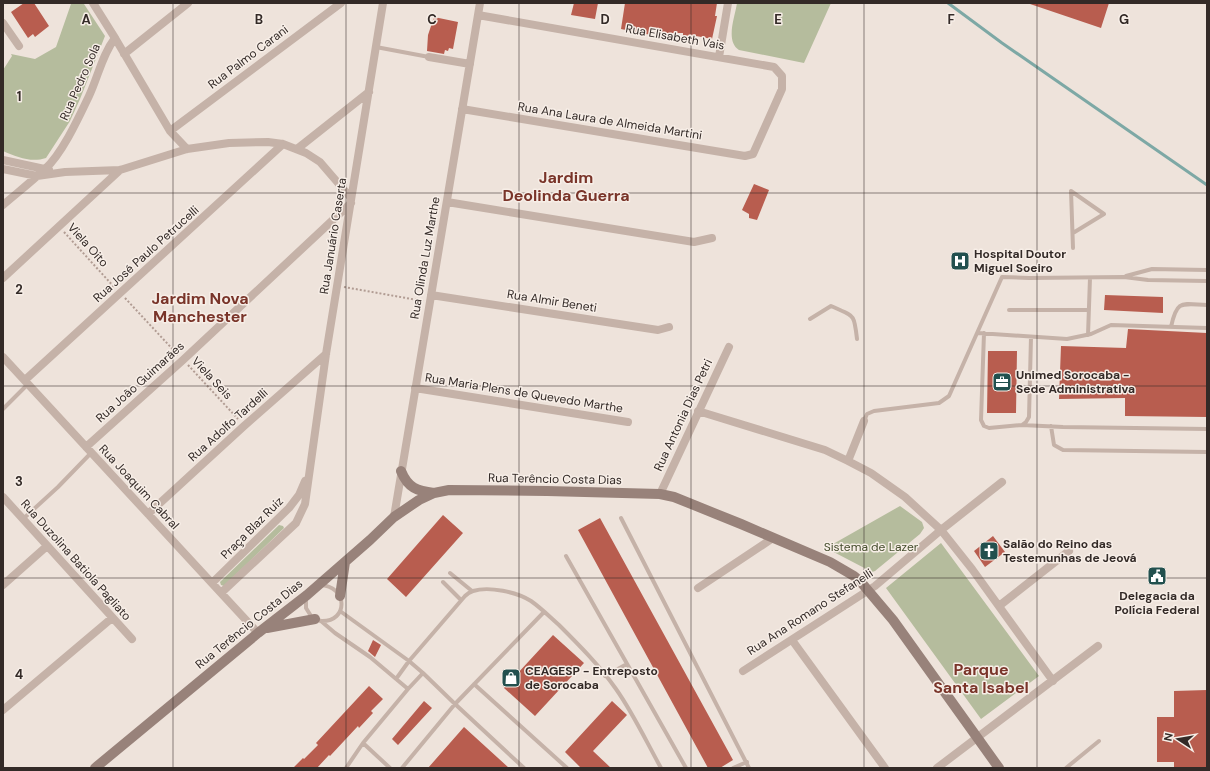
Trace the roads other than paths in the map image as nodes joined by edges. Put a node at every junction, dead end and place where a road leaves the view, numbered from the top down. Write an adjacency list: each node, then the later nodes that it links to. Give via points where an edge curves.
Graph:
1 (93, 3): 9 (street)
2 (188, 3): 12 (street)
3 (340, 3): 18 (street, Rua Palmo Carani)
4 (383, 3): 11 (street, Rua Januário Caserta)
5 (480, 3): 7 (street, Rua Olinda Luz Marthe)
6 (728, 3): 14 (street)
7 (478, 15): 14 (street, Rua Elisabeth Vais); 15 (street, Rua Olinda Luz Marthe)
8 (3, 23): 10 (street)
9 (115, 38): 12 (street); 25 (street, Rua Pedro Sola, via 109,45 73,128)
10 (19, 46)
11 (376, 47): 13 (lane); 16 (street, Rua Januário Caserta)
12 (124, 54): 18 (street)
13 (428, 57): 15 (street)
14 (719, 57): 22 (street, Rua Elisabeth Vais, via 774,67 782,76 782,89)
15 (470, 64): 17 (street, Rua Olinda Luz Marthe)
16 (369, 92): 20 (street); 29 (street, Rua Januário Caserta)
17 (462, 109): 22 (street, Rua Ana Laura de Almeida Martini, via 746,156); 30 (street, Rua Olinda Luz Marthe)
18 (170, 131): 21 (street)
19 (284, 144): 20 (street); 21 (street, via 229,143); 56 (street, Rua José Paulo Petrucelli)
20 (297, 148): 29 (street, via 320,162)
21 (187, 150): 26 (street)
22 (753, 154)
23 (3, 160): 25 (street)
24 (3, 169): 28 (street)
25 (46, 169): 27 (street); 28 (street, Rua Pedro Sola)
26 (120, 170): 27 (street); 37 (street)
27 (65, 172): 28 (street)
28 (37, 176): 31 (street, Rua Pedro Sola)
29 (351, 201): 54 (street, Rua Januário Caserta); 65 (street, Rua João Guimarães)
30 (447, 202): 33 (street, via 694,242); 40 (street, Rua Olinda Luz Marthe)
31 (3, 205)
32 (1072, 233): 32 (lane, via 1072,226 1072,191 1104,214); 34 (lane)
33 (712, 238)
34 (1073, 248)
35 (1207, 270): 36 (lane, via 1152,268)
36 (1124, 277): 38 (lane); 39 (lane)
37 (3, 278)
38 (1090, 278): 43 (lane); 48 (lane, via 1002,277)
39 (1207, 281)
40 (431, 298): 45 (street, Rua Almir Beneti, via 658,330); 57 (street, Rua Olinda Luz Marthe)
41 (1207, 305): 46 (lane, via 1182,304 1174,316)
42 (1009, 310): 43 (lane)
43 (1089, 310): 50 (lane)
44 (810, 319): 52 (lane, via 831,306 854,318)
45 (669, 327)
46 (1171, 327): 47 (lane); 50 (lane, via 1111,325)
47 (1207, 328)
48 (978, 333): 49 (lane); 60 (lane, via 949,396 939,403 874,411 867,414)
49 (984, 333): 51 (lane); 62 (lane, via 981,420 984,426 989,428)
50 (1088, 335): 51 (lane, via 1067,339)
51 (1031, 337): 62 (lane, via 1029,417)
52 (857, 340)
53 (729, 347): 59 (street, Rua Antonia Dias Petri)
54 (326, 354): 69 (street, Rua Januário Caserta); 74 (street, Rua Adolfo Tardelli)
55 (3, 357): 56 (street, Rua Joaquim Cabral)
56 (26, 382): 58 (lane); 65 (street, Rua Joaquim Cabral)
57 (415, 388): 61 (street, Rua Maria Plens de Quevedo Marthe); 68 (street, Rua Olinda Luz Marthe)
58 (3, 409)
59 (698, 411): 67 (street, via 825,450); 72 (street, Rua Antonia Dias Petri)
60 (864, 421): 67 (street)
61 (628, 422)
62 (1022, 425): 63 (lane)
63 (1051, 426): 64 (lane); 66 (lane, via 1054,445 1063,450)
64 (1207, 429)
65 (89, 450): 74 (street, Rua Joaquim Cabral); 77 (lane, Rua João Guimarães, via 58,487)
66 (1207, 452)
67 (848, 461): 78 (street, via 871,473 905,497)
68 (401, 471): 71 (street, via 408,484 414,488); 75 (street, Rua Olinda Luz Marthe)
69 (308, 473): 86 (street, Praça Blaz Ruiz, via 299,495 289,508); 92 (street, Praça Blaz Ruiz, via 305,504 296,523)
70 (1002, 482): 78 (street, Rua Ana Romano Stefanelli)
71 (434, 492): 72 (street, Rua Terêncio Costa Dias, via 449,490); 75 (street, Rua Terêncio Costa Dias)
72 (660, 494): 79 (street, Rua Terêncio Costa Dias, via 674,497)
73 (3, 497): 77 (street, Rua Duzolina Batiola Pagliato)
74 (148, 514): 86 (street, Rua Joaquim Cabral)
75 (394, 517): 83 (street, Rua Terêncio Costa Dias)
76 (621, 518): 119 (lane)
77 (23, 519): 80 (street, Rua Duzolina Batiola Pagliato)
78 (941, 530): 90 (street, Rua Ana Romano Stefanelli); 96 (street)
79 (773, 538): 89 (street); 90 (street, Rua Terêncio Costa Dias, via 830,562 854,576)
80 (47, 546): 87 (street); 99 (street, Rua Duzolina Batiola Pagliato)
81 (1068, 552): 96 (street)
82 (566, 556): 106 (lane)
83 (345, 562): 88 (street, Rua Terêncio Costa Dias); 94 (street)
84 (450, 574): 91 (lane)
85 (443, 582): 95 (lane)
86 (212, 583): 92 (street, Rua Joaquim Cabral)
87 (3, 585)
88 (317, 585): 93 (street, Rua Terêncio Costa Dias); 94 (lane, via 331,587)
89 (698, 588)
90 (869, 590): 103 (street, Rua Ana Romano Stefanelli); 116 (street, Rua Terêncio Costa Dias)
91 (472, 591): 95 (lane); 98 (lane, via 512,592 531,601)
92 (221, 593): 101 (street, Rua Joaquim Cabral)
93 (307, 595): 100 (lane, via 306,608 310,616); 101 (street, Rua Terêncio Costa Dias)
94 (340, 596): 97 (lane)
95 (461, 600): 105 (lane)
96 (999, 606): 111 (street)
97 (340, 611): 100 (lane, via 332,620); 105 (lane)
98 (544, 612): 109 (lane, via 568,634); 112 (lane)
99 (112, 618): 102 (street, Rua Duzolina Batiola Pagliato); 115 (street)
100 (318, 620): 101 (street); 110 (lane)
101 (262, 630): 120 (street, Rua Terêncio Costa Dias)
102 (132, 639)
103 (792, 640): 107 (street, Rua Ana Romano Stefanelli); 130 (street)
104 (1098, 646): 111 (street)
105 (409, 661): 108 (lane); 110 (lane)
106 (627, 664): 109 (lane); 127 (lane)
107 (742, 671)
108 (423, 673): 113 (lane); 114 (lane)
109 (605, 676): 126 (lane, via 616,688)
110 (396, 678): 113 (lane)
111 (1053, 681): 116 (street)
112 (474, 684): 114 (lane); 125 (lane)
113 (408, 689): 118 (lane)
114 (454, 704): 123 (lane); 124 (lane)
115 (3, 710)
116 (977, 738): 131 (street); 132 (street, Rua Terêncio Costa Dias)
117 (1099, 741): 133 (lane)
118 (363, 743): 121 (lane); 122 (lane)
119 (747, 762): 128 (lane); 129 (lane)
120 (95, 768)
121 (346, 768)
122 (390, 768)
123 (402, 768)
124 (524, 768)
125 (567, 768)
126 (661, 768)
127 (686, 768)
128 (733, 768)
129 (749, 768)
130 (885, 768)
131 (937, 768)
132 (999, 768)
133 (1066, 768)

